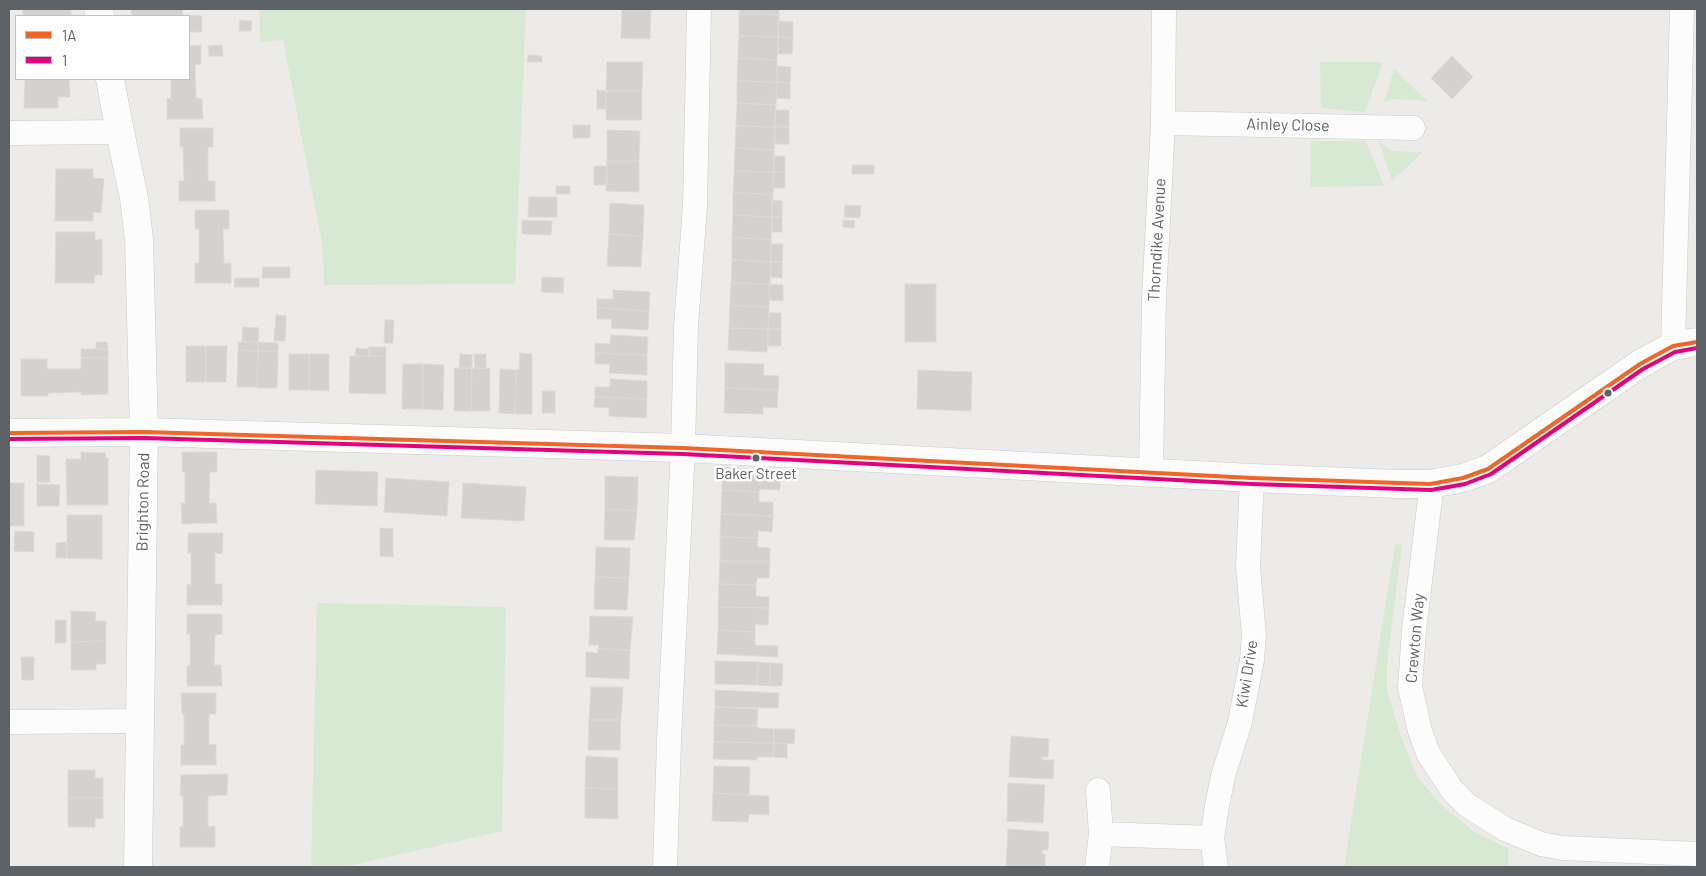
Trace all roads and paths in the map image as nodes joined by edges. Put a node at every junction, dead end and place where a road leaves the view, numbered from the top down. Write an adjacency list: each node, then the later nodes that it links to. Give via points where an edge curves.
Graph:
1 (699, 9): 12 (street)
2 (1164, 9): 5 (street, Thorndike Avenue)
3 (1682, 9): 9 (street)
4 (110, 80): 7 (street, Brighton Road)
5 (1163, 123): 6 (street, Ainley Close); 13 (street, Thorndike Avenue, via 1154,298)
6 (1413, 128)
7 (120, 132): 8 (street); 10 (street, Brighton Road, via 139,239)
8 (9, 133)
9 (1685, 344): 15 (street, via 1640,364 1488,468 1463,478)
10 (144, 432): 11 (street); 12 (street); 16 (street, Brighton Road)
11 (9, 433)
12 (683, 448): 13 (street); 23 (street)
13 (1151, 472): 14 (street)
14 (1252, 478): 15 (street); 20 (street, Kiwi Drive, via 1248,567 1254,635 1252,660 1240,722 1223,776)
15 (1430, 484): 21 (street, Crewton Way, via 1410,687 1428,754 1452,790 1491,821 1542,844 1562,848)
16 (140, 721): 17 (street); 22 (street, Brighton Road)
17 (9, 722)
18 (1098, 790): 19 (street)
19 (1101, 834): 20 (street); 24 (street)
20 (1212, 838): 25 (street, Kiwi Drive)
21 (1697, 854)
22 (138, 867)
23 (665, 867)
24 (1098, 867)
25 (1216, 867)

